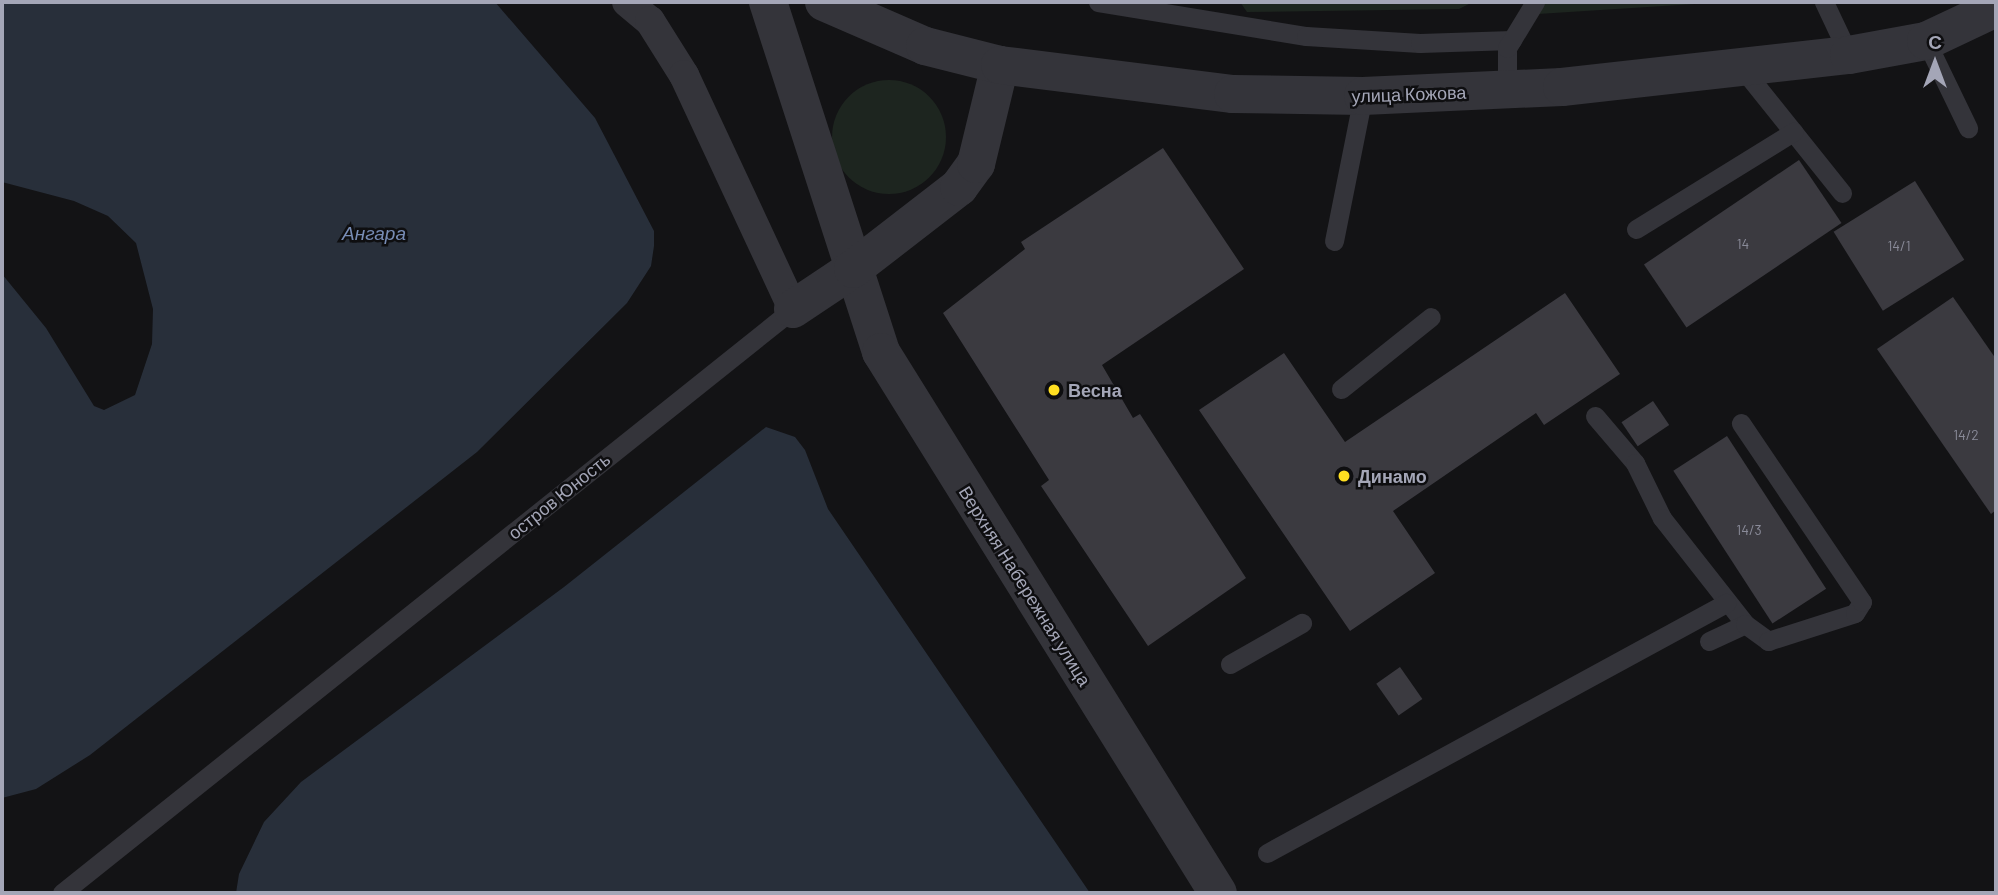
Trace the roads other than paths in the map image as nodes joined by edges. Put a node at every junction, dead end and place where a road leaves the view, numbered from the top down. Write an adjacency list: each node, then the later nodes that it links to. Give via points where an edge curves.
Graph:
1 (628, 2): 22 (street, via 650,21 684,75)
2 (768, 2): 21 (street, Верхняя Набережная улица)
3 (824, 2): 12 (street, улица Кожова, via 925,46)
4 (1098, 2): 8 (lane)
5 (1535, 2): 9 (lane)
6 (1824, 2): 11 (lane)
7 (1996, 8): 10 (street, улица Кожова)
8 (1204, 9): 9 (lane, via 1306,36 1420,43)
9 (1512, 40): 14 (lane, via 1507,48)
10 (1926, 41): 11 (street, улица Кожова); 16 (lane)
11 (1849, 55): 13 (street, улица Кожова)
12 (1000, 65): 15 (street, улица Кожова, via 1233,94); 21 (street, остров Юность, via 976,164 945,201)
13 (1742, 68): 14 (street, улица Кожова); 17 (lane)
14 (1507, 90): 15 (street, улица Кожова)
15 (1363, 96): 20 (lane)
16 (1968, 128)
17 (1793, 132): 18 (lane); 19 (lane)
18 (1842, 193)
19 (1636, 229)
20 (1334, 241)
21 (853, 270): 22 (street, остров Юность); 34 (street, Верхняя Набережная улица, via 881,352)
22 (793, 309): 33 (lane, остров Юность)
23 (1431, 317): 24 (lane)
24 (1341, 389)
25 (1595, 416): 27 (lane, via 1635,463 1662,518)
26 (1741, 423): 29 (lane, via 1862,602 1855,613 1768,641)
27 (1726, 603): 29 (lane); 32 (lane)
28 (1302, 622): 31 (lane)
29 (1745, 624): 30 (lane)
30 (1709, 641)
31 (1230, 664)
32 (1267, 853)
33 (62, 893)
34 (1218, 893)

